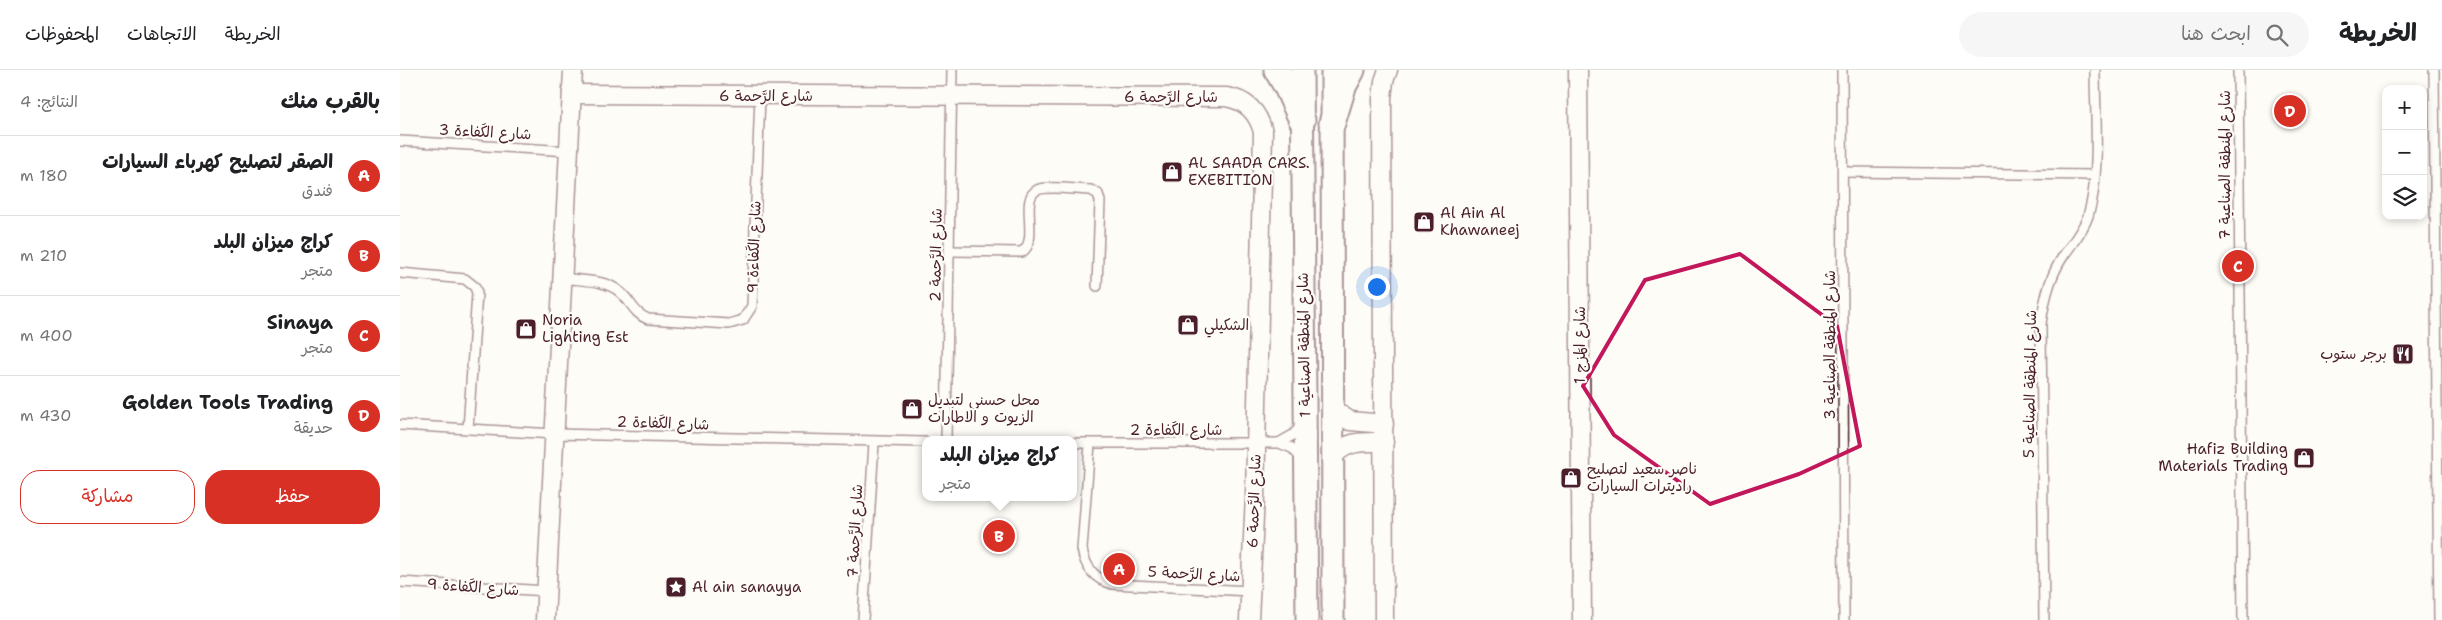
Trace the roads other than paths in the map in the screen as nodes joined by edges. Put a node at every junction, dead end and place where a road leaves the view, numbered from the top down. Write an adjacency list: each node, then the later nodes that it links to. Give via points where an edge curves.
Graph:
1 (573, 70): 13 (street)
2 (952, 70): 15 (lane, شارع الرَّحمة 2)
3 (1277, 70): 16 (main road)
4 (1302, 70): 16 (street, شارع المنطقة الصناعية 1)
5 (1332, 70): 17 (street, شارع المنطقة الصناعية 1)
6 (1352, 70): 17 (main road)
7 (1388, 70): 28 (street, via 1382,98)
8 (1578, 70): 53 (street, شارع المَزج 1)
9 (1842, 70): 20 (lane, شارع المنطقة الصناعية 3)
10 (2095, 70): 21 (lane, شارع المنطقة الصناعية 5)
11 (2238, 70): 56 (lane, شارع المنطقة الصناعية 7)
12 (2434, 70): 57 (lane)
13 (572, 94): 14 (street, شارع الرَّحمة 6); 19 (street)
14 (760, 96): 15 (street, شارع الرَّحمة 6); 24 (lane, شارع الكَفاءة 9, via 752,306 743,320 730,324 648,319 638,314 613,287)
15 (952, 97): 22 (lane, شارع الرَّحمة 2); 39 (street, شارع الرَّحمة 6, via 1226,97 1251,107 1263,132)
16 (1302, 120): 27 (street, شارع المنطقة الصناعية 1)
17 (1332, 123): 26 (street, شارع المنطقة الصناعية 1)
18 (400, 141): 19 (lane, شارع الكَفاءة 3)
19 (569, 151): 24 (street)
20 (1843, 172): 21 (lane); 54 (lane, شارع المنطقة الصناعية 3)
21 (2094, 175): 55 (lane, شارع المنطقة الصناعية 5, via 2087,218 2054,275 2046,295 2041,324)
22 (950, 251): 25 (lane, via 1022,252 1029,243 1030,199 1034,192 1042,189 1091,190 1098,194 1100,201); 32 (lane, شارع الرَّحمة 2)
23 (400, 273): 30 (lane, via 464,279 475,287)
24 (563, 278): 31 (street)
25 (1097, 286)
26 (1332, 409): 28 (street, via 1350,421); 40 (street, شارع المنطقة الصناعية 1)
27 (1305, 422): 37 (lane); 41 (street, شارع المنطقة الصناعية 1)
28 (1384, 424): 34 (street)
29 (400, 425): 30 (lane, شارع الكَفاءة 2)
30 (468, 429): 31 (lane, شارع الكَفاءة 2)
31 (555, 434): 35 (lane, شارع الكَفاءة 2); 43 (street)
32 (946, 436)
33 (922, 442): 35 (lane, شارع الكَفاءة 2)
34 (1384, 442): 40 (street, via 1350,444); 52 (street)
35 (874, 443): 47 (lane, شارع الرَّحمة 7)
36 (1077, 443): 38 (lane, شارع الكَفاءة 2)
37 (1279, 443): 39 (lane, شارع الكَفاءة 2); 41 (lane, via 1292,448)
38 (1090, 444): 39 (lane, شارع الكَفاءة 2); 44 (lane, شارع الرَّحمة 5, via 1082,549 1094,575 1112,584)
39 (1256, 444): 44 (street, شارع الرَّحمة 6)
40 (1332, 457): 51 (street, شارع المنطقة الصناعية 1)
41 (1305, 464): 45 (street, شارع المنطقة الصناعية 1)
42 (400, 582): 43 (lane, شارع الكَفاءة 9)
43 (547, 591): 46 (street)
44 (1250, 591): 48 (street, شارع الرَّحمة 6)
45 (1306, 592): 49 (street, via 1294,603); 50 (street, شارع المنطقة الصناعية 1); 51 (street, via 1324,598)
46 (546, 620)
47 (863, 620)
48 (1249, 620)
49 (1298, 620)
50 (1307, 620)
51 (1333, 620)
52 (1384, 620)
53 (1582, 620)
54 (1844, 620)
55 (2044, 620)
56 (2242, 620)
57 (2438, 620)

